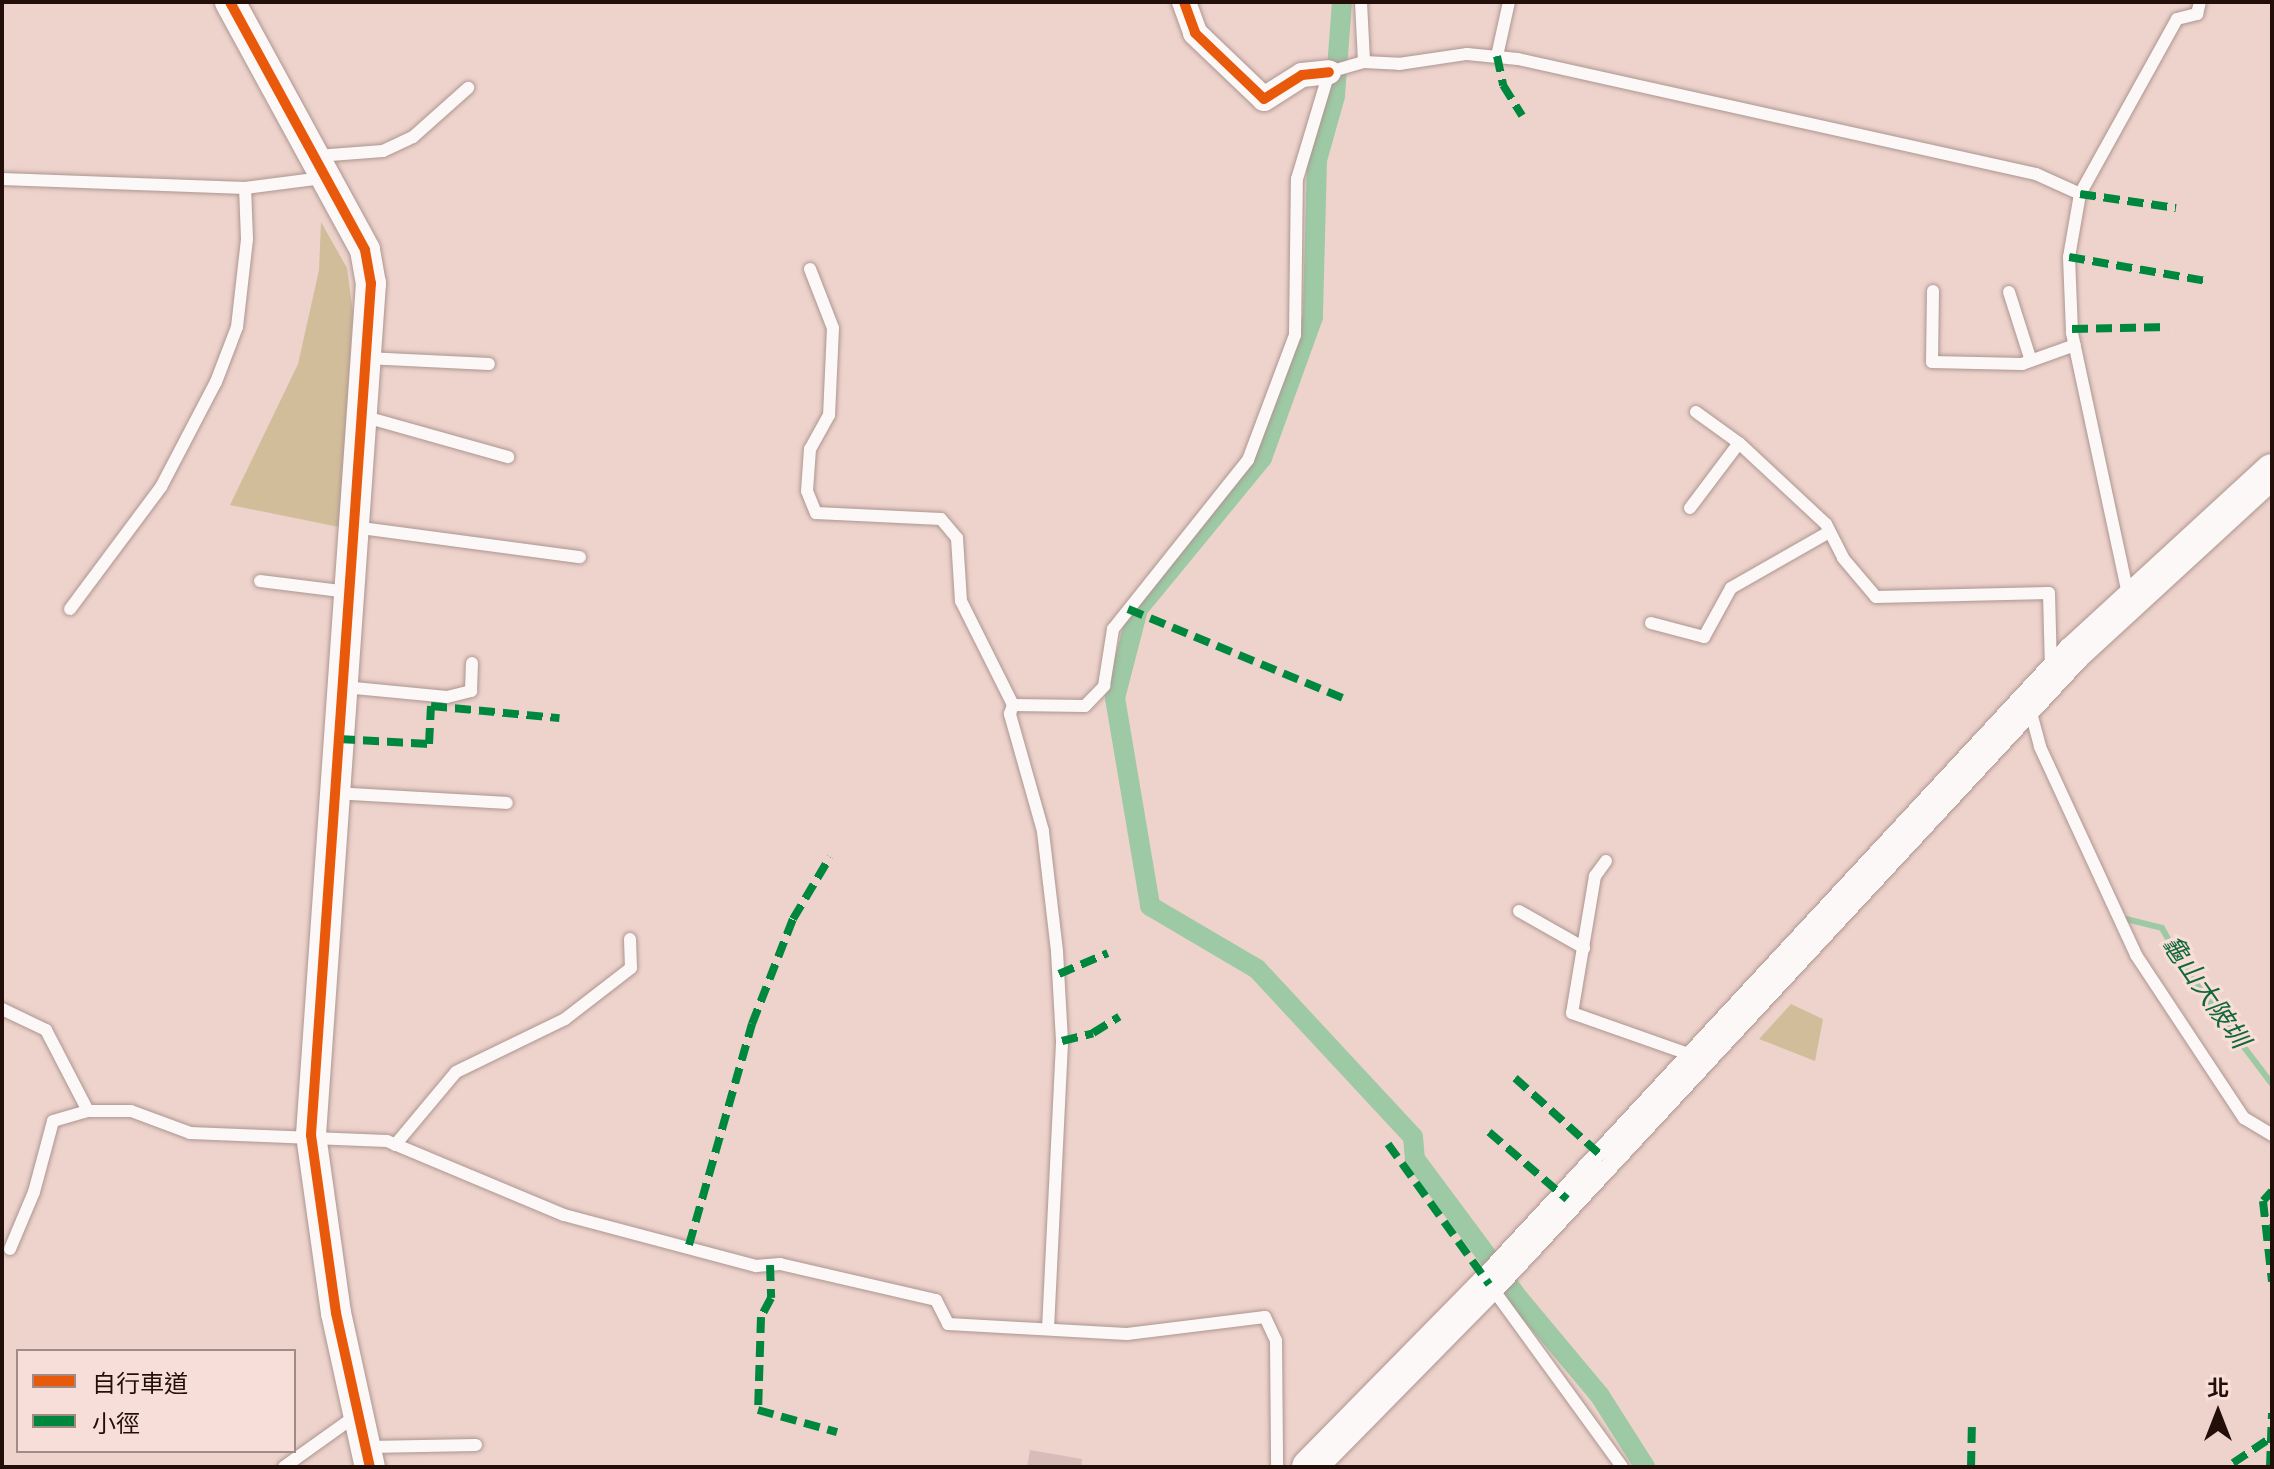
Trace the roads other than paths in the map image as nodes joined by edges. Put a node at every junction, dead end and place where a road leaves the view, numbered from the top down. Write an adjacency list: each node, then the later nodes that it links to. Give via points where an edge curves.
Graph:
1 (230, 2): 10 (street)
2 (1184, 2): 8 (street, via 1195,33 1264,99 1302,75)
3 (1361, 2): 7 (lane)
4 (1509, 2): 6 (lane)
5 (2200, 2): 13 (lane, via 2197,14 2177,19)
6 (1497, 56): 7 (lane); 13 (lane, via 2036,174)
7 (1364, 62): 8 (lane)
8 (1329, 72): 39 (lane, via 1297,179 1295,335 1248,460 1113,629 1104,686 1085,706)
9 (468, 88): 10 (lane, via 413,137 383,151)
10 (320, 167): 12 (lane); 18 (street, via 365,250 371,283)
11 (2, 179): 12 (lane)
12 (245, 188): 33 (lane, via 247,239 237,327 216,382 161,487)
13 (2080, 194): 17 (lane, via 2069,257)
14 (810, 269): 39 (lane, via 833,328 829,415 810,449 807,491 816,513 941,519 957,538 961,601)
15 (1933, 291): 19 (lane, via 1932,362)
16 (2009, 292): 19 (lane)
17 (2075, 345): 19 (lane); 32 (lane)
18 (366, 358): 20 (lane); 22 (street)
19 (2031, 361)
20 (489, 364)
21 (1696, 412): 23 (lane)
22 (362, 416): 24 (lane); 27 (street)
23 (1739, 443): 26 (lane); 28 (lane)
24 (508, 457)
25 (2271, 469): 32 (main road)
26 (1690, 508)
27 (353, 527): 29 (lane); 31 (street)
28 (1829, 532): 34 (lane, via 1731,588 1704,637); 36 (lane, via 1876,597 2049,593)
29 (580, 557)
30 (260, 581): 31 (lane)
31 (349, 592): 37 (street)
32 (2130, 598): 36 (main road)
33 (70, 609)
34 (1651, 623)
35 (472, 663): 37 (lane, via 471,691 447,697)
36 (2052, 676): 38 (main road)
37 (342, 686): 40 (street)
38 (2028, 702): 47 (main road); 50 (lane, via 2040,747 2136,955 2244,1118)
39 (1013, 705): 54 (lane, via 1010,714 1043,831 1057,951 1062,1041)
40 (335, 793): 41 (lane); 49 (street)
41 (507, 803)
42 (1606, 861): 45 (lane, via 1595,876)
43 (1519, 911): 45 (lane)
44 (630, 939): 51 (lane, via 631,968 565,1019 456,1072)
45 (1584, 948): 47 (lane, via 1572,1013)
46 (2, 1009): 48 (lane, via 46,1030)
47 (1697, 1057): 53 (main road)
48 (88, 1111): 49 (lane, via 131,1111 190,1133); 52 (lane, via 53,1121 34,1192)
49 (311, 1135): 51 (lane); 55 (street, via 336,1313)
50 (2272, 1135)
51 (395, 1145): 54 (lane, via 564,1215 756,1266 780,1264 936,1300 948,1324)
52 (10, 1249)
53 (1489, 1283): 58 (main road); 61 (lane)
54 (1048, 1329): 60 (lane, via 1127,1334 1265,1317 1276,1341)
55 (358, 1414): 57 (street); 59 (lane)
56 (476, 1445): 57 (lane)
57 (368, 1457)
58 (1324, 1461)
59 (284, 1467)
60 (1277, 1467)
61 (1622, 1467)

